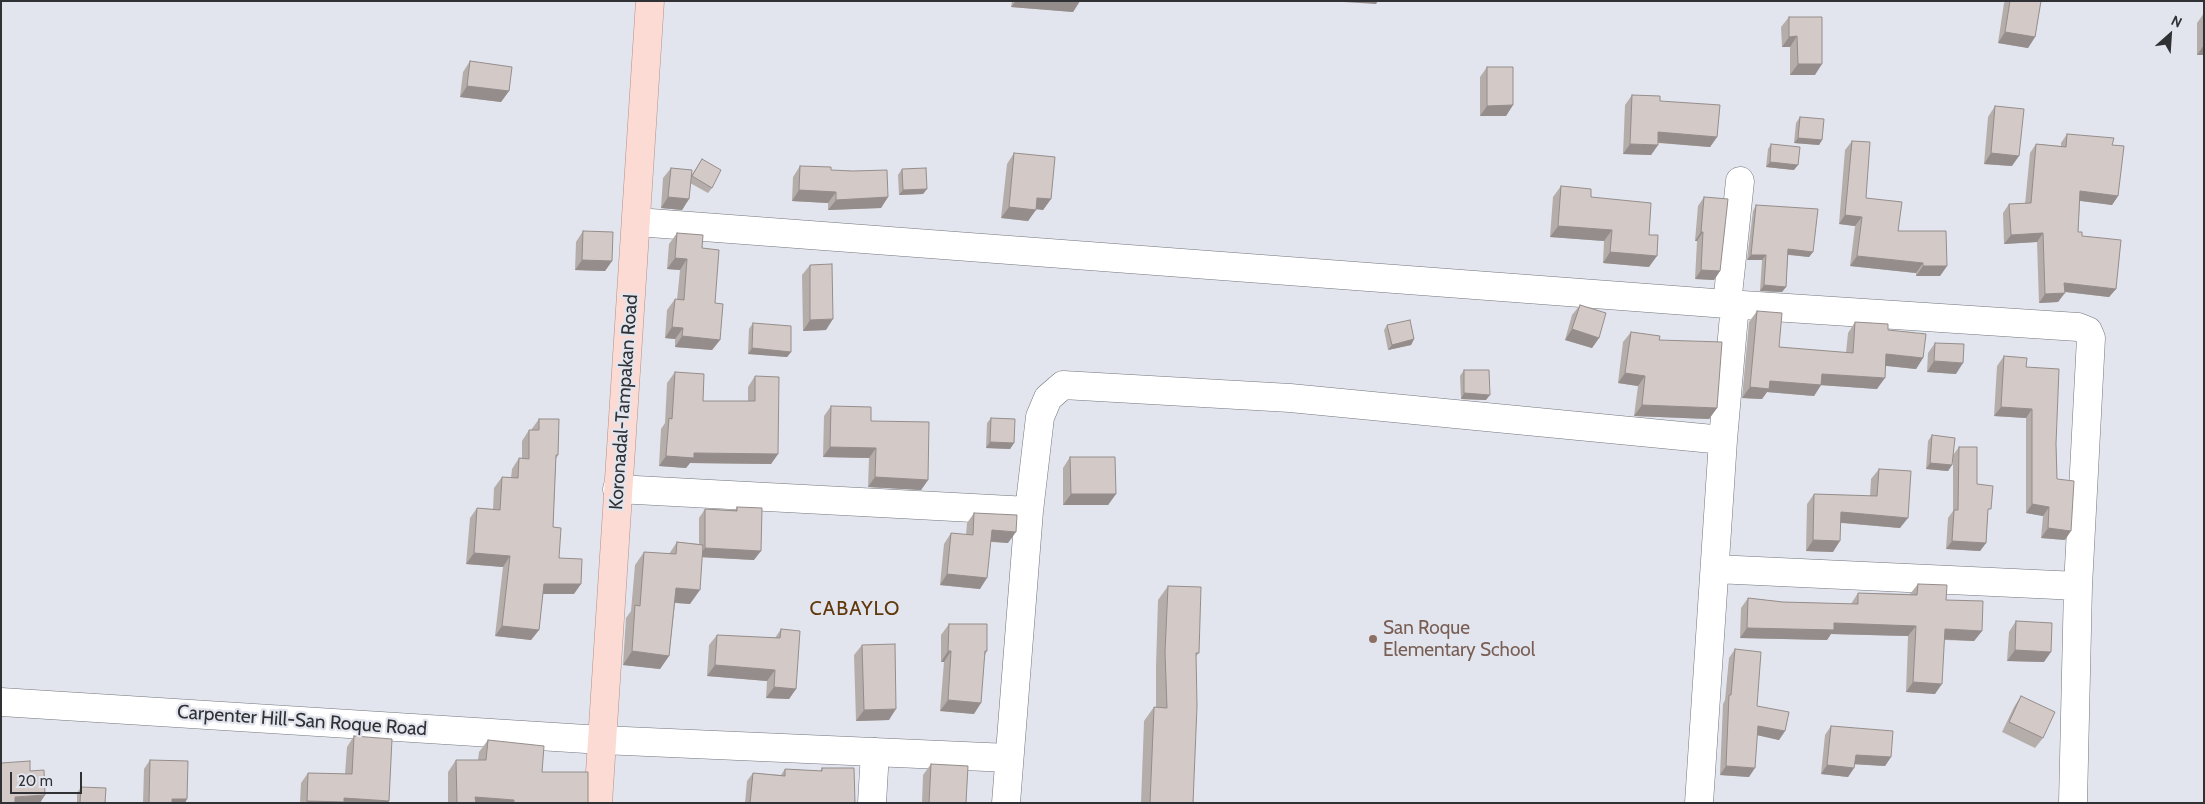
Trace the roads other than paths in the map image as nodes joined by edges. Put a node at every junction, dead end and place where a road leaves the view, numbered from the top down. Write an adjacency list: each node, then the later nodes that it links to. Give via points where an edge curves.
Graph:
1 (650, 1): 3 (main road, Koronadal-Tampakan Road)
2 (1740, 181): 4 (street)
3 (637, 222): 4 (street); 6 (main road, Koronadal-Tampakan Road)
4 (1731, 304): 5 (street); 9 (street, via 2088,331 2091,338)
5 (1723, 440): 7 (street, via 1290,398 1063,385 1048,398 1040,417); 8 (street)
6 (617, 488): 7 (street); 11 (main road, Koronadal-Tampakan Road)
7 (1029, 511): 13 (street)
8 (1715, 569): 9 (street); 17 (street)
9 (2078, 586): 18 (street)
10 (1, 702): 11 (street, Carpenter Hill-San Roque Road)
11 (602, 740): 12 (street, Carpenter Hill-San Roque Road); 14 (main road, Koronadal-Tampakan Road)
12 (875, 752): 13 (street, Carpenter Hill-San Roque Road); 15 (street)
13 (1008, 758): 16 (street)
14 (598, 803)
15 (872, 803)
16 (1006, 803)
17 (1699, 803)
18 (2073, 803)

